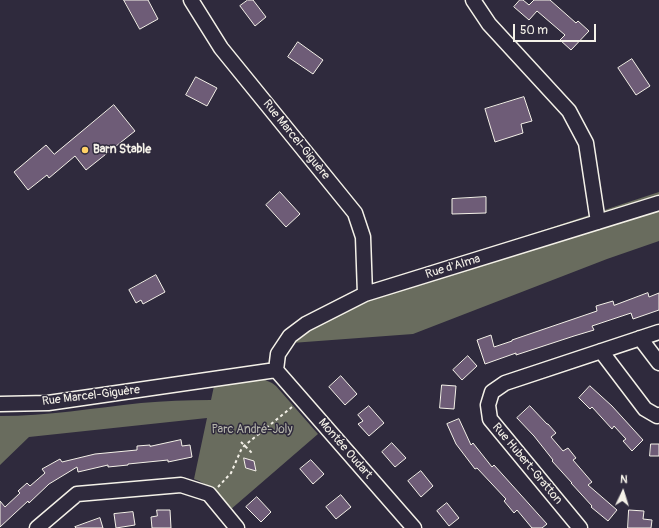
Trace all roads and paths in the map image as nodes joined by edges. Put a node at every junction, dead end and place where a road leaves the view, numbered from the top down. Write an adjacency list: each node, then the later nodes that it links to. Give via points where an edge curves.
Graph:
1 (191, 0): 5 (street, Rue Marcel-Giguère, via 221,48 354,213 363,237)
2 (473, 0): 4 (street, via 489,24 569,111 586,143)
3 (659, 203): 4 (street, Rue d'Alma)
4 (598, 222): 5 (street, Rue d'Alma)
5 (365, 294): 10 (street, Rue d'Alma, via 306,324 290,336 278,354)
6 (659, 332): 7 (street, Rue Hubert-Gratton)
7 (640, 338): 8 (street, Rue Hubert-Gratton); 9 (street)
8 (601, 351): 13 (street, via 645,409); 21 (street, Rue Hubert-Gratton, via 505,383 492,392 488,405 490,419)
9 (659, 363)
10 (276, 370): 11 (street, Rue Marcel-Giguère, via 48,403); 20 (street, Montée Oudart)
11 (0, 404)
12 (293, 406): 15 (path)
13 (659, 416)
14 (241, 442): 15 (path)
15 (245, 445): 16 (path); 17 (path, via 231,473)
16 (252, 453)
17 (217, 487)
18 (37, 528): 19 (street, via 77,494 181,485 209,494)
19 (237, 528)
20 (414, 528)
21 (580, 528)

